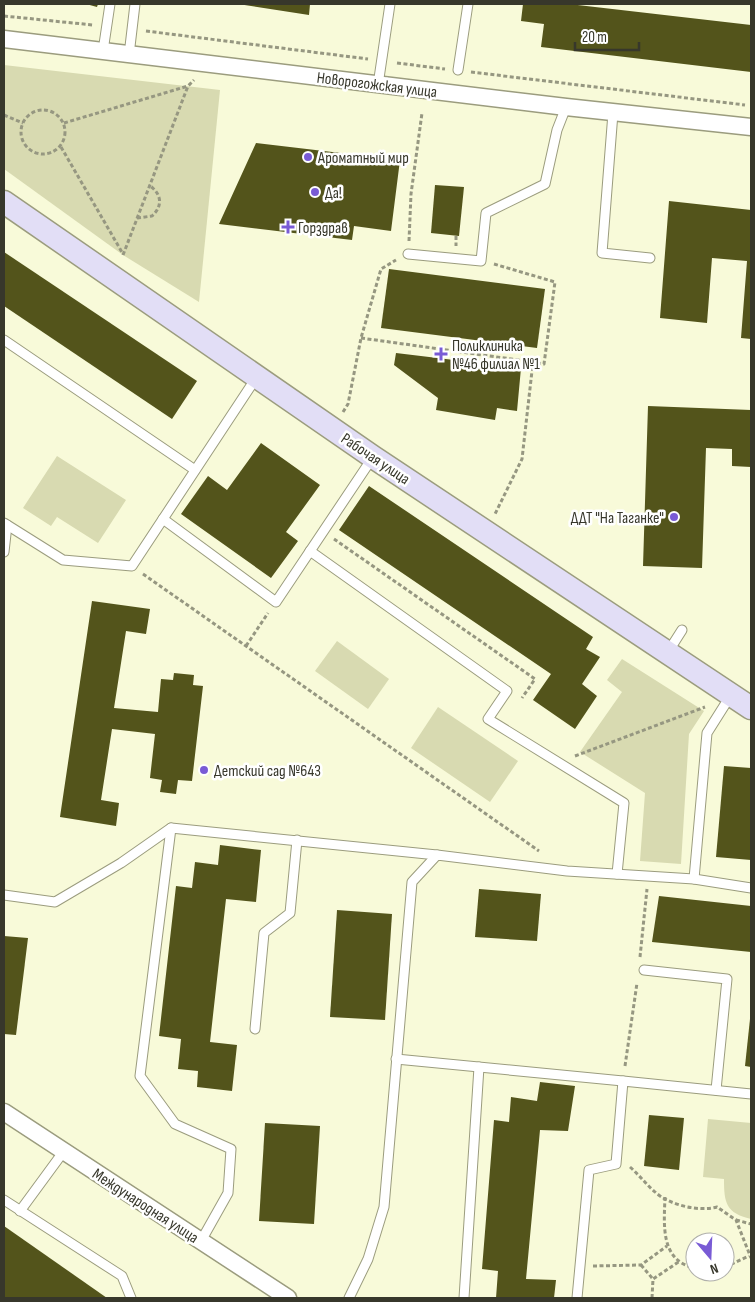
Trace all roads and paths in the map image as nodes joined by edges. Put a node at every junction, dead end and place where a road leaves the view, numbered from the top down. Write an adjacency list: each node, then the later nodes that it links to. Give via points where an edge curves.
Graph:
1 (110, 4): 6 (lane)
2 (136, 4): 7 (lane)
3 (390, 4): 10 (lane)
4 (468, 4): 8 (lane)
5 (4, 40): 6 (street, Новорогожская улица)
6 (103, 51): 7 (street, Новорогожская улица)
7 (129, 55): 10 (street, Новорогожская улица)
8 (458, 70)
9 (196, 77): 11 (path)
10 (378, 85): 12 (street, Новорогожская улица)
11 (188, 86): 17 (path); 20 (path)
12 (566, 107): 14 (street, Новорогожская улица); 26 (lane, via 557,130 545,184 486,213)
13 (422, 113): 23 (path, via 411,194)
14 (613, 113): 18 (street, Новорогожская улица); 25 (lane, via 602,253)
15 (4, 115): 16 (path)
16 (23, 123): 17 (path, via 31,113 44,109 56,113); 19 (path, via 21,135 26,147 37,154 50,154)
17 (64, 123): 19 (path, via 66,136)
18 (751, 127)
19 (61, 147): 24 (path)
20 (149, 185): 22 (path); 22 (path, via 156,190 160,204 152,216)
21 (4, 202): 31 (street, Рабочая улица)
22 (137, 218): 24 (path)
23 (408, 254): 26 (lane); 28 (path, via 380,268)
24 (123, 255): 27 (path)
25 (650, 258)
26 (481, 261): 30 (path, via 555,282 544,364)
27 (119, 263)
28 (361, 338): 30 (path); 32 (path, via 348,404)
29 (4, 340): 34 (lane)
30 (533, 362): 37 (path, via 522,458 500,507)
31 (256, 378): 33 (street, Рабочая улица); 34 (lane)
32 (342, 414)
33 (373, 457): 37 (street, Рабочая улица); 38 (lane)
34 (195, 470): 35 (lane)
35 (163, 519): 40 (lane); 41 (lane)
36 (5, 524): 39 (lane); 40 (lane, via 63,560)
37 (484, 530): 44 (street, Рабочая улица)
38 (310, 551): 41 (lane); 53 (lane, via 507,691 488,720 624,803)
39 (4, 552)
40 (132, 566): 43 (path)
41 (276, 602): 43 (path)
42 (682, 630): 44 (lane)
43 (246, 646): 52 (path)
44 (668, 652): 45 (street, Рабочая улица)
45 (731, 694): 47 (street, Рабочая улица); 54 (lane, via 706,733)
46 (706, 707): 48 (path)
47 (751, 708)
48 (572, 757)
49 (171, 828): 50 (lane); 56 (lane, via 55,902); 72 (lane, via 140,1076 175,1124 231,1149 228,1193)
50 (297, 840): 51 (lane); 58 (lane, via 290,913 264,933)
51 (437, 855): 52 (lane); 59 (lane, via 412,882)
52 (567, 871): 53 (lane)
53 (617, 874): 54 (lane)
54 (694, 879): 55 (lane)
55 (751, 888)
56 (4, 895)
57 (644, 970): 62 (lane, via 727,979)
58 (255, 1029)
59 (396, 1059): 60 (lane); 83 (lane, via 384,1207 368,1259)
60 (479, 1067): 61 (lane); 84 (lane)
61 (623, 1081): 62 (lane); 66 (lane)
62 (716, 1090): 63 (lane)
63 (751, 1094)
64 (4, 1112): 65 (street, Международная улица)
65 (64, 1151): 69 (lane); 72 (street, Международная улица)
66 (616, 1156): 67 (path, via 656,1194); 79 (lane, via 616,1164 589,1170)
67 (665, 1198): 70 (path, via 690,1209 717,1207); 73 (path)
68 (4, 1200): 69 (lane)
69 (20, 1211): 81 (lane, via 122,1276)
70 (736, 1220): 71 (path); 74 (path)
71 (751, 1224)
72 (202, 1242): 82 (street, Международная улица)
73 (667, 1246): 75 (path); 77 (path)
74 (750, 1257): 76 (path)
75 (680, 1261): 78 (path); 80 (path)
76 (735, 1263)
77 (641, 1265): 79 (path); 80 (path)
78 (685, 1265)
79 (580, 1266): 85 (lane)
80 (653, 1279): 86 (path)
81 (131, 1298)
82 (288, 1298)
83 (349, 1298)
84 (464, 1298)
85 (577, 1298)
86 (652, 1298)

